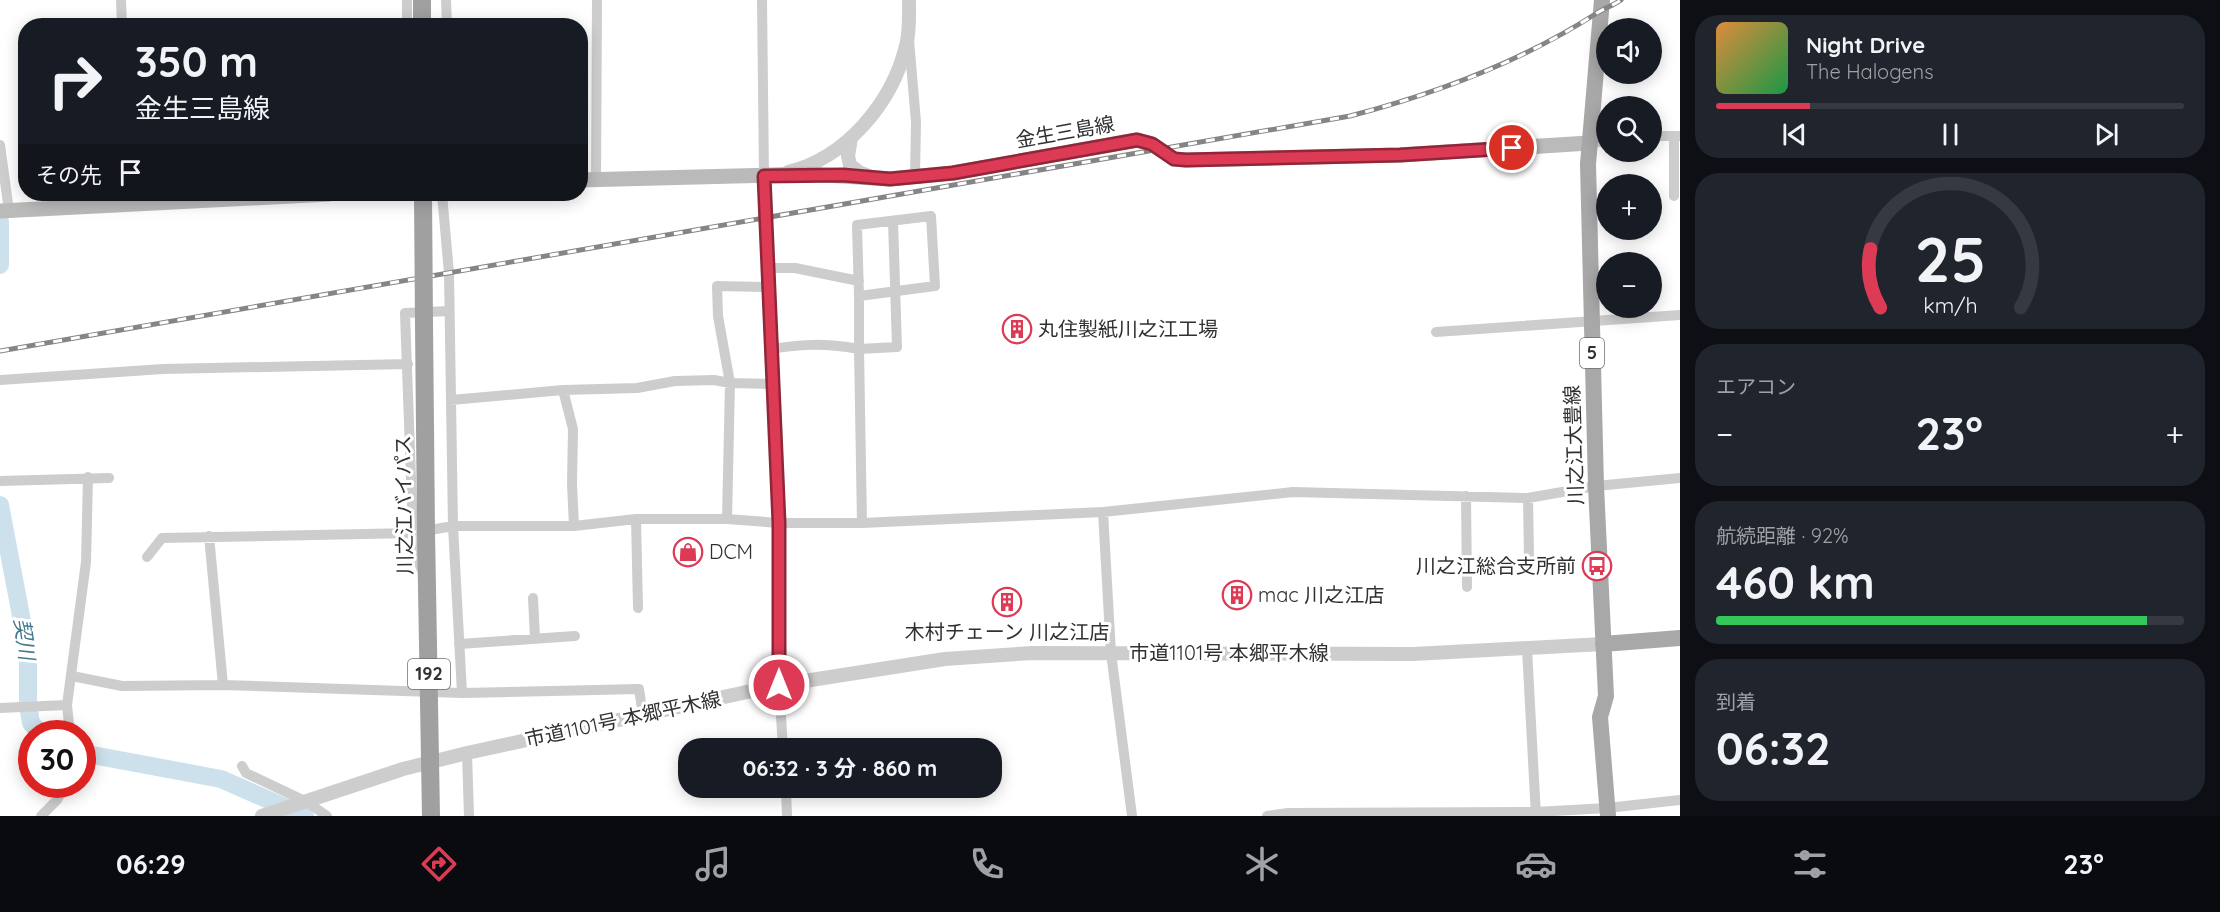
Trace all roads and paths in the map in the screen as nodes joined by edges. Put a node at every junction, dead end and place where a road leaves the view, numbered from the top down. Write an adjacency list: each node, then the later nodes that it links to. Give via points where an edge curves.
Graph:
1 (121, 0): 9 (street)
2 (407, 0): 10 (street)
3 (422, 0): 11 (highway)
4 (446, 0): 12 (street)
5 (597, 0): 24 (street)
6 (762, 0): 21 (street)
7 (909, 0): 13 (street)
8 (1602, 0): 17 (main road, 川之江大豊線 / 5)
9 (122, 18)
10 (407, 18)
11 (422, 18)
12 (447, 18)
13 (908, 25): 15 (street, via 907,44 894,80 884,99); 22 (street, via 916,122)
14 (1677, 136): 26 (street)
15 (851, 138): 19 (street); 23 (street, via 850,165)
16 (1596, 142): 17 (street)
17 (1589, 143): 22 (main road, 金生三島線, via 1400,155 1186,160 1174,159 1152,144 1137,140); 39 (main road, 川之江大豊線 / 5)
18 (0, 145): 30 (street)
19 (835, 150): 20 (street, via 834,167); 21 (street, via 799,169)
20 (843, 175): 21 (main road, 金生三島線); 23 (main road, 金生三島線)
21 (768, 176): 24 (main road, 金生三島線); 32 (street)
22 (915, 177): 23 (main road, 金生三島線)
23 (873, 178)
24 (596, 179): 25 (main road, 金生三島線)
25 (588, 180)
26 (1674, 196)
27 (96, 201): 30 (main road)
28 (423, 201): 63 (highway, 川之江バイパス / 192, bridge)
29 (443, 201): 37 (street)
30 (5, 211)
31 (893, 220): 33 (street, via 858,225); 35 (street); 35 (street, via 930,216 935,286)
32 (767, 268): 33 (street, via 795,268); 34 (street)
33 (859, 280): 36 (street)
34 (768, 287): 41 (street); 45 (street, via 717,286)
35 (895, 291): 36 (street); 42 (street, via 897,347)
36 (859, 296): 42 (street)
37 (449, 311): 43 (street, via 405,313); 48 (street)
38 (1680, 315): 39 (street)
39 (1591, 320): 40 (street); 53 (main road, 川之江大豊線 / 5)
40 (1436, 332)
41 (770, 349): 42 (street, via 828,343); 46 (street)
42 (859, 349): 60 (street)
43 (408, 364): 44 (street, via 163,369); 63 (street)
44 (0, 380)
45 (730, 383): 46 (street); 47 (street, via 675,381 637,388); 58 (street)
46 (771, 384): 59 (street)
47 (563, 390): 48 (street); 62 (street, via 573,429)
48 (452, 400): 61 (street)
49 (88, 477): 50 (street); 52 (street); 77 (street, via 86,562)
50 (109, 478)
51 (1680, 478): 53 (street)
52 (0, 481)
53 (1596, 486): 55 (street); 74 (main road, 川之江大豊線 / 5)
54 (1466, 496): 55 (street); 56 (street, via 1293,492); 67 (street)
55 (1528, 498): 66 (street)
56 (1103, 512): 60 (street); 76 (street)
57 (636, 519): 58 (street); 62 (street); 69 (street)
58 (728, 519): 59 (street)
59 (779, 523): 60 (street); 78 (street)
60 (862, 523)
61 (453, 526): 62 (street); 63 (street); 73 (street)
62 (574, 526)
63 (419, 532): 64 (street); 80 (highway, 川之江バイパス / 192, via 427,580)
64 (209, 536): 65 (street, via 162,538); 79 (street)
65 (147, 557)
66 (1529, 558)
67 (1467, 587)
68 (533, 598): 71 (street)
69 (638, 608)
70 (575, 636): 71 (street)
71 (535, 638): 73 (street)
72 (1680, 638): 74 (main road)
73 (459, 644): 81 (street)
74 (1603, 644): 75 (street, 市道1101号 本郷平木線); 94 (main road, 川之江大豊線 / 5, via 1606,696 1600,717)
75 (1527, 649): 76 (street, 市道1101号 本郷平木線, via 1413,654); 95 (street)
76 (1111, 653): 78 (street, 市道1101号 本郷平木線, via 945,659); 102 (street)
77 (72, 676): 79 (street, via 122,686); 82 (street)
78 (779, 685): 84 (street, 市道1101号 本郷平木線); 86 (street)
79 (223, 686): 80 (street)
80 (429, 692): 81 (street); 88 (highway, 川之江バイパス / 192)
81 (462, 693): 84 (street, via 639,689)
82 (67, 705): 83 (street); 85 (street)
83 (0, 708)
84 (643, 715): 87 (street, 市道1101号 本郷平木線)
85 (69, 720)
86 (782, 738)
87 (467, 753): 88 (street, 市道1101号 本郷平木線); 100 (street)
88 (430, 762): 93 (street, 市道1101号 本郷平木線); 99 (highway, 川之江バイパス / 192)
89 (242, 766): 93 (street, via 246,773)
90 (58, 798): 96 (street)
91 (787, 798): 101 (street)
92 (1680, 800): 94 (street)
93 (307, 802): 97 (street, 市道1101号 本郷平木線); 98 (street)
94 (1608, 812): 95 (street)
95 (1536, 814): 103 (street)
96 (42, 816)
97 (262, 816)
98 (327, 816)
99 (431, 816)
100 (469, 816)
101 (788, 816)
102 (1132, 816)
103 (1267, 816)

